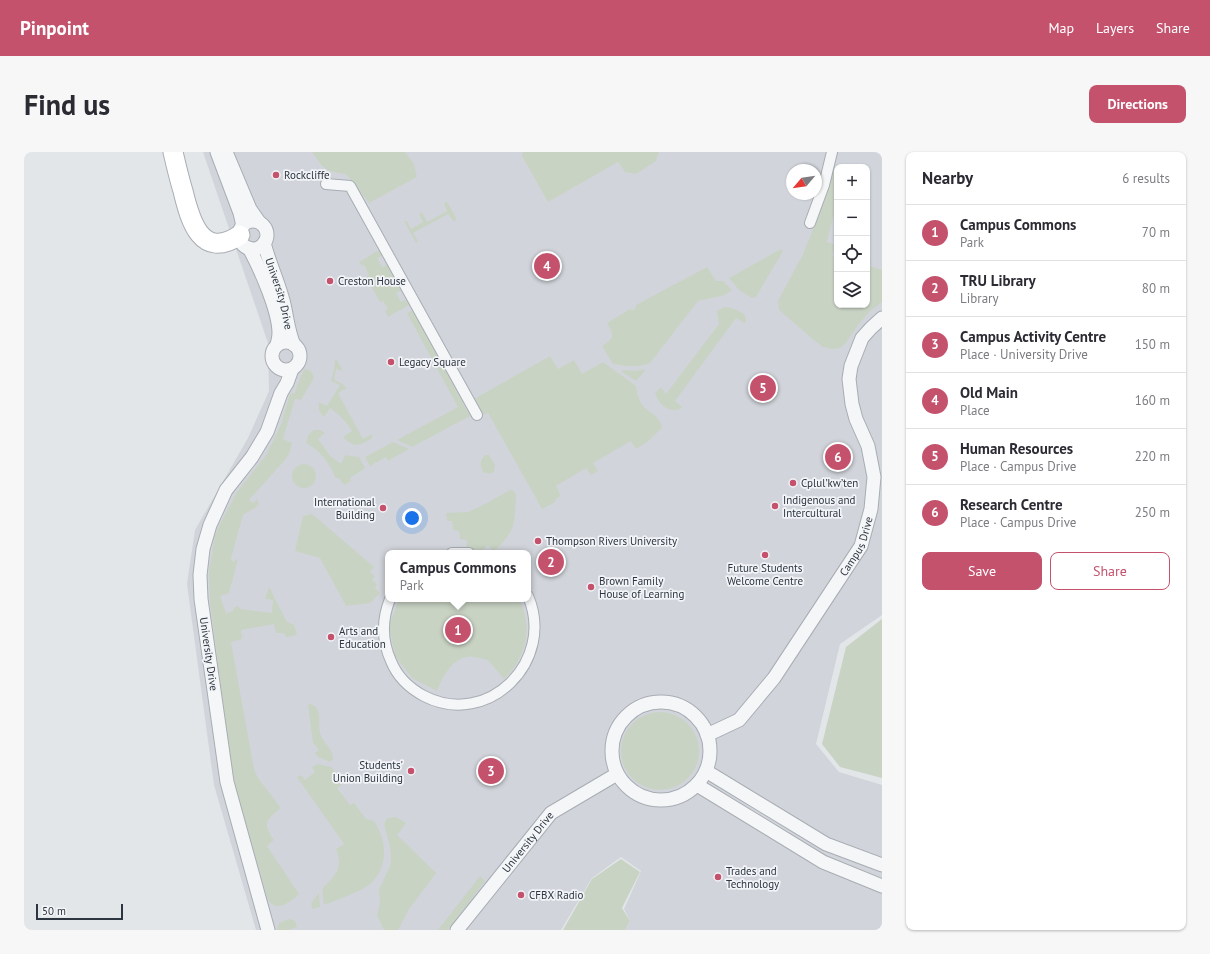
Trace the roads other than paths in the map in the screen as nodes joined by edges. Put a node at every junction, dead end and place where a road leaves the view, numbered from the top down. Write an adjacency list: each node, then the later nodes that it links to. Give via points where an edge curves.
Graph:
1 (173, 152): 8 (main road, via 189,216 196,231 213,243)
2 (217, 152): 8 (street, University Drive, via 240,213)
3 (226, 152): 6 (street)
4 (832, 152): 7 (street, via 824,185)
5 (326, 184): 14 (street, via 350,186)
6 (258, 222): 8 (street, via 249,222); 9 (street, via 266,232)
7 (810, 223)
8 (244, 237): 9 (street, via 257,248); 11 (street, University Drive, via 257,262 278,323 280,334)
9 (264, 243): 12 (street, University Drive, via 282,297 289,335)
10 (882, 318): 17 (street, Campus Drive, via 862,338 851,366 849,379 852,404 868,446 874,477 871,509 861,546 774,678 739,720)
11 (277, 345): 12 (street, via 286,342); 13 (street, via 272,357)
12 (294, 345): 13 (street, via 299,351 300,359 298,363)
13 (285, 368): 23 (street, University Drive, via 287,383 267,432 252,458 226,490 210,524 203,549 200,575 201,599 227,782)
14 (477, 415)
15 (389, 602): 16 (street, via 385,615 384,635 388,655 397,673 411,688 424,696 438,702 458,704 478,702 497,694 513,682 525,666 533,647 535,627)
16 (530, 602)
17 (707, 734): 18 (street, via 710,759); 19 (street, via 692,713 681,706 669,702 653,702 638,707 626,716 616,729 612,744 612,760)
18 (706, 772): 20 (street); 21 (street, via 826,844)
19 (617, 774): 20 (street, via 626,787 639,796 654,801 670,800 685,795); 24 (street, University Drive, via 551,813)
20 (697, 785): 22 (street, via 823,862)
21 (882, 865)
22 (882, 886)
23 (268, 930)
24 (457, 930)

